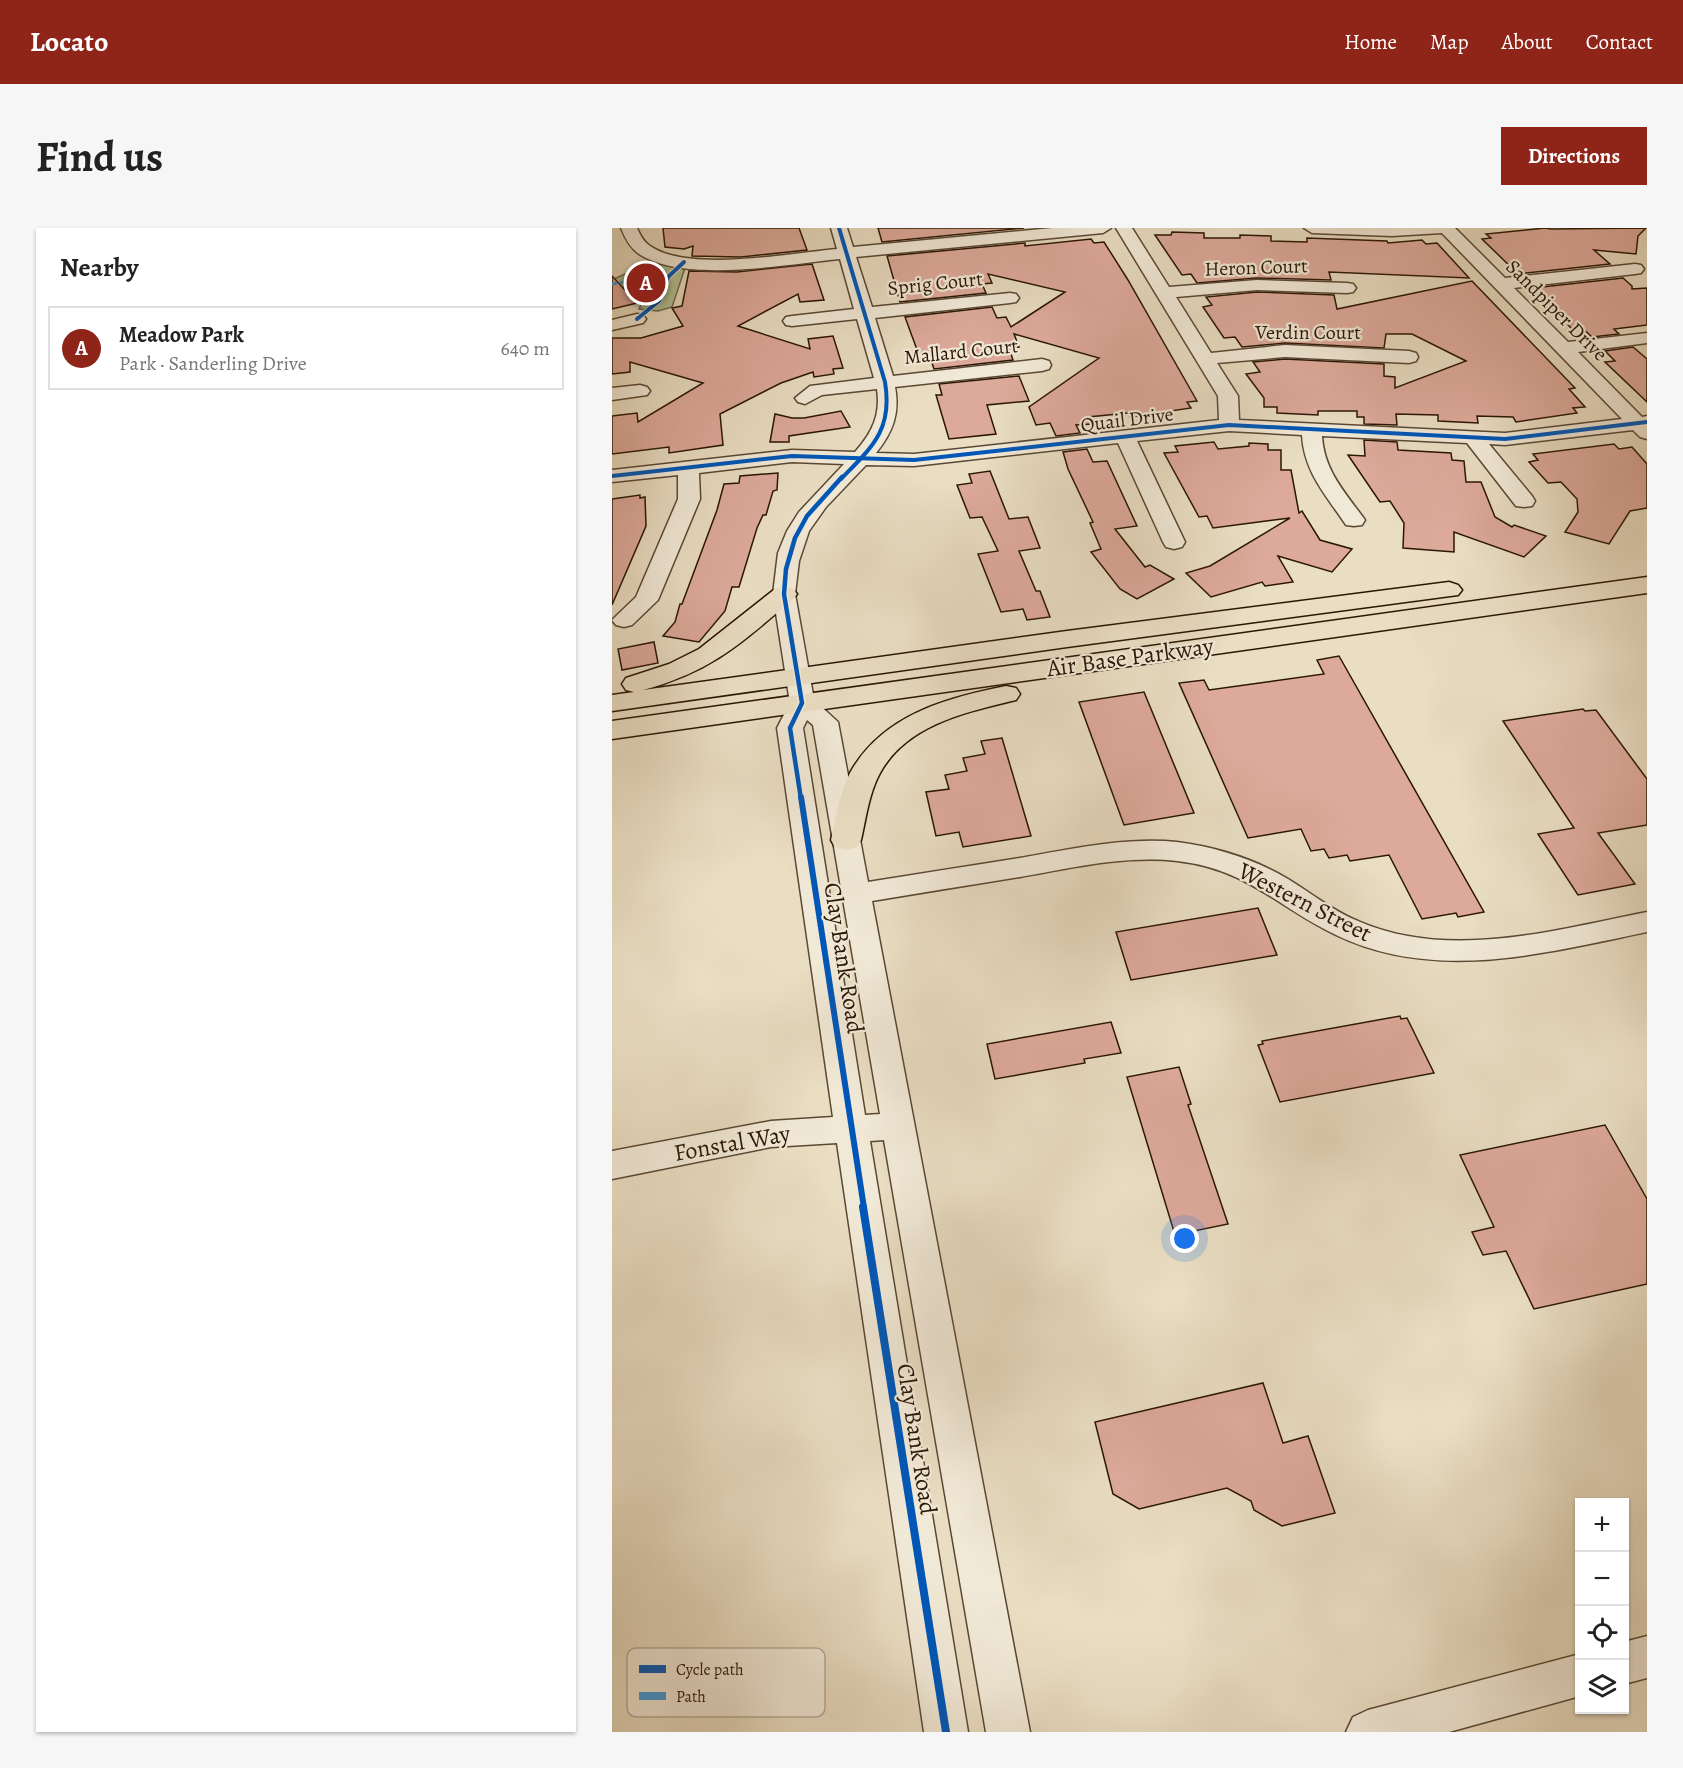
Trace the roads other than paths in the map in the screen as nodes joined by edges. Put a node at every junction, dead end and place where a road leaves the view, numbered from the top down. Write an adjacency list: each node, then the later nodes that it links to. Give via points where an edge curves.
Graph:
1 (629, 228): 7 (street, via 641,248 658,257 684,262 738,264)
2 (839, 228): 7 (street)
3 (1103, 228): 7 (street)
4 (1124, 228): 11 (street)
5 (1312, 228): 6 (street)
6 (1444, 228): 9 (street, Sandpiper Drive)
7 (846, 253): 13 (street)
8 (1635, 269): 9 (street)
9 (1499, 284): 18 (street, Sandpiper Drive)
10 (1347, 288): 11 (street, Heron Court, via 1257,285)
11 (1166, 293): 20 (street)
12 (1010, 298): 13 (street, Sprig Court)
13 (865, 314): 15 (street, Sprig Court); 22 (street)
14 (637, 319): 16 (street)
15 (792, 321)
16 (612, 325)
17 (1647, 338): 18 (street)
18 (1564, 348): 27 (street, Sandpiper Drive)
19 (1409, 357): 20 (street, Verdin Court, via 1285,351)
20 (1206, 359): 26 (street, via 1228,396)
21 (1042, 365): 22 (street, Mallard Court)
22 (885, 382): 25 (street, Mallard Court, via 817,390); 31 (street, via 886,420 875,442)
23 (640, 391): 24 (street)
24 (612, 394)
25 (805, 398)
26 (1229, 425): 28 (street, Quail Drive); 29 (street, Quail Drive)
27 (1644, 426): 30 (street, Quail Drive)
28 (1312, 429): 30 (street, Quail Drive); 35 (street, via 1318,468)
29 (1125, 437): 31 (street, Quail Drive, via 914,460); 36 (street)
30 (1474, 439): 34 (street)
31 (859, 458): 32 (street, Quail Drive, via 792,456); 39 (street, via 798,529 788,560)
32 (688, 467): 33 (street, Quail Drive); 40 (street, via 689,499 646,600)
33 (612, 476)
34 (1524, 501)
35 (1354, 520)
36 (1174, 542)
37 (1647, 564): 42 (main road, Air Base Parkway)
38 (1647, 585): 41 (main road, Air Base Parkway)
39 (784, 594): 42 (street); 43 (main road, via 705,657)
40 (624, 620)
41 (1230, 643): 45 (main road, Air Base Parkway); 47 (main road, via 987,698 934,714 892,740 874,759 855,800)
42 (798, 676): 44 (main road, Air Base Parkway); 45 (street)
43 (612, 692)
44 (612, 703)
45 (802, 703): 46 (main road, Air Base Parkway); 47 (street, Clay Bank Road, via 825,722); 51 (street, Clay Bank Road, via 790,728)
46 (612, 730)
47 (846, 840): 48 (street, Clay Bank Road)
48 (856, 894): 49 (street, Western Street, via 1151,850 1198,855 1246,870 1349,930 1431,951 1490,950); 50 (street, Clay Bank Road)
49 (1647, 922)
50 (898, 1126): 51 (street, Fonstal Way); 57 (street, Clay Bank Road)
51 (853, 1128): 52 (street, Fonstal Way, via 771,1134); 56 (street, Clay Bank Road)
52 (612, 1165)
53 (1647, 1657): 54 (street)
54 (1629, 1662)
55 (1575, 1676): 58 (street)
56 (946, 1732)
57 (1008, 1732)
58 (1368, 1732)

